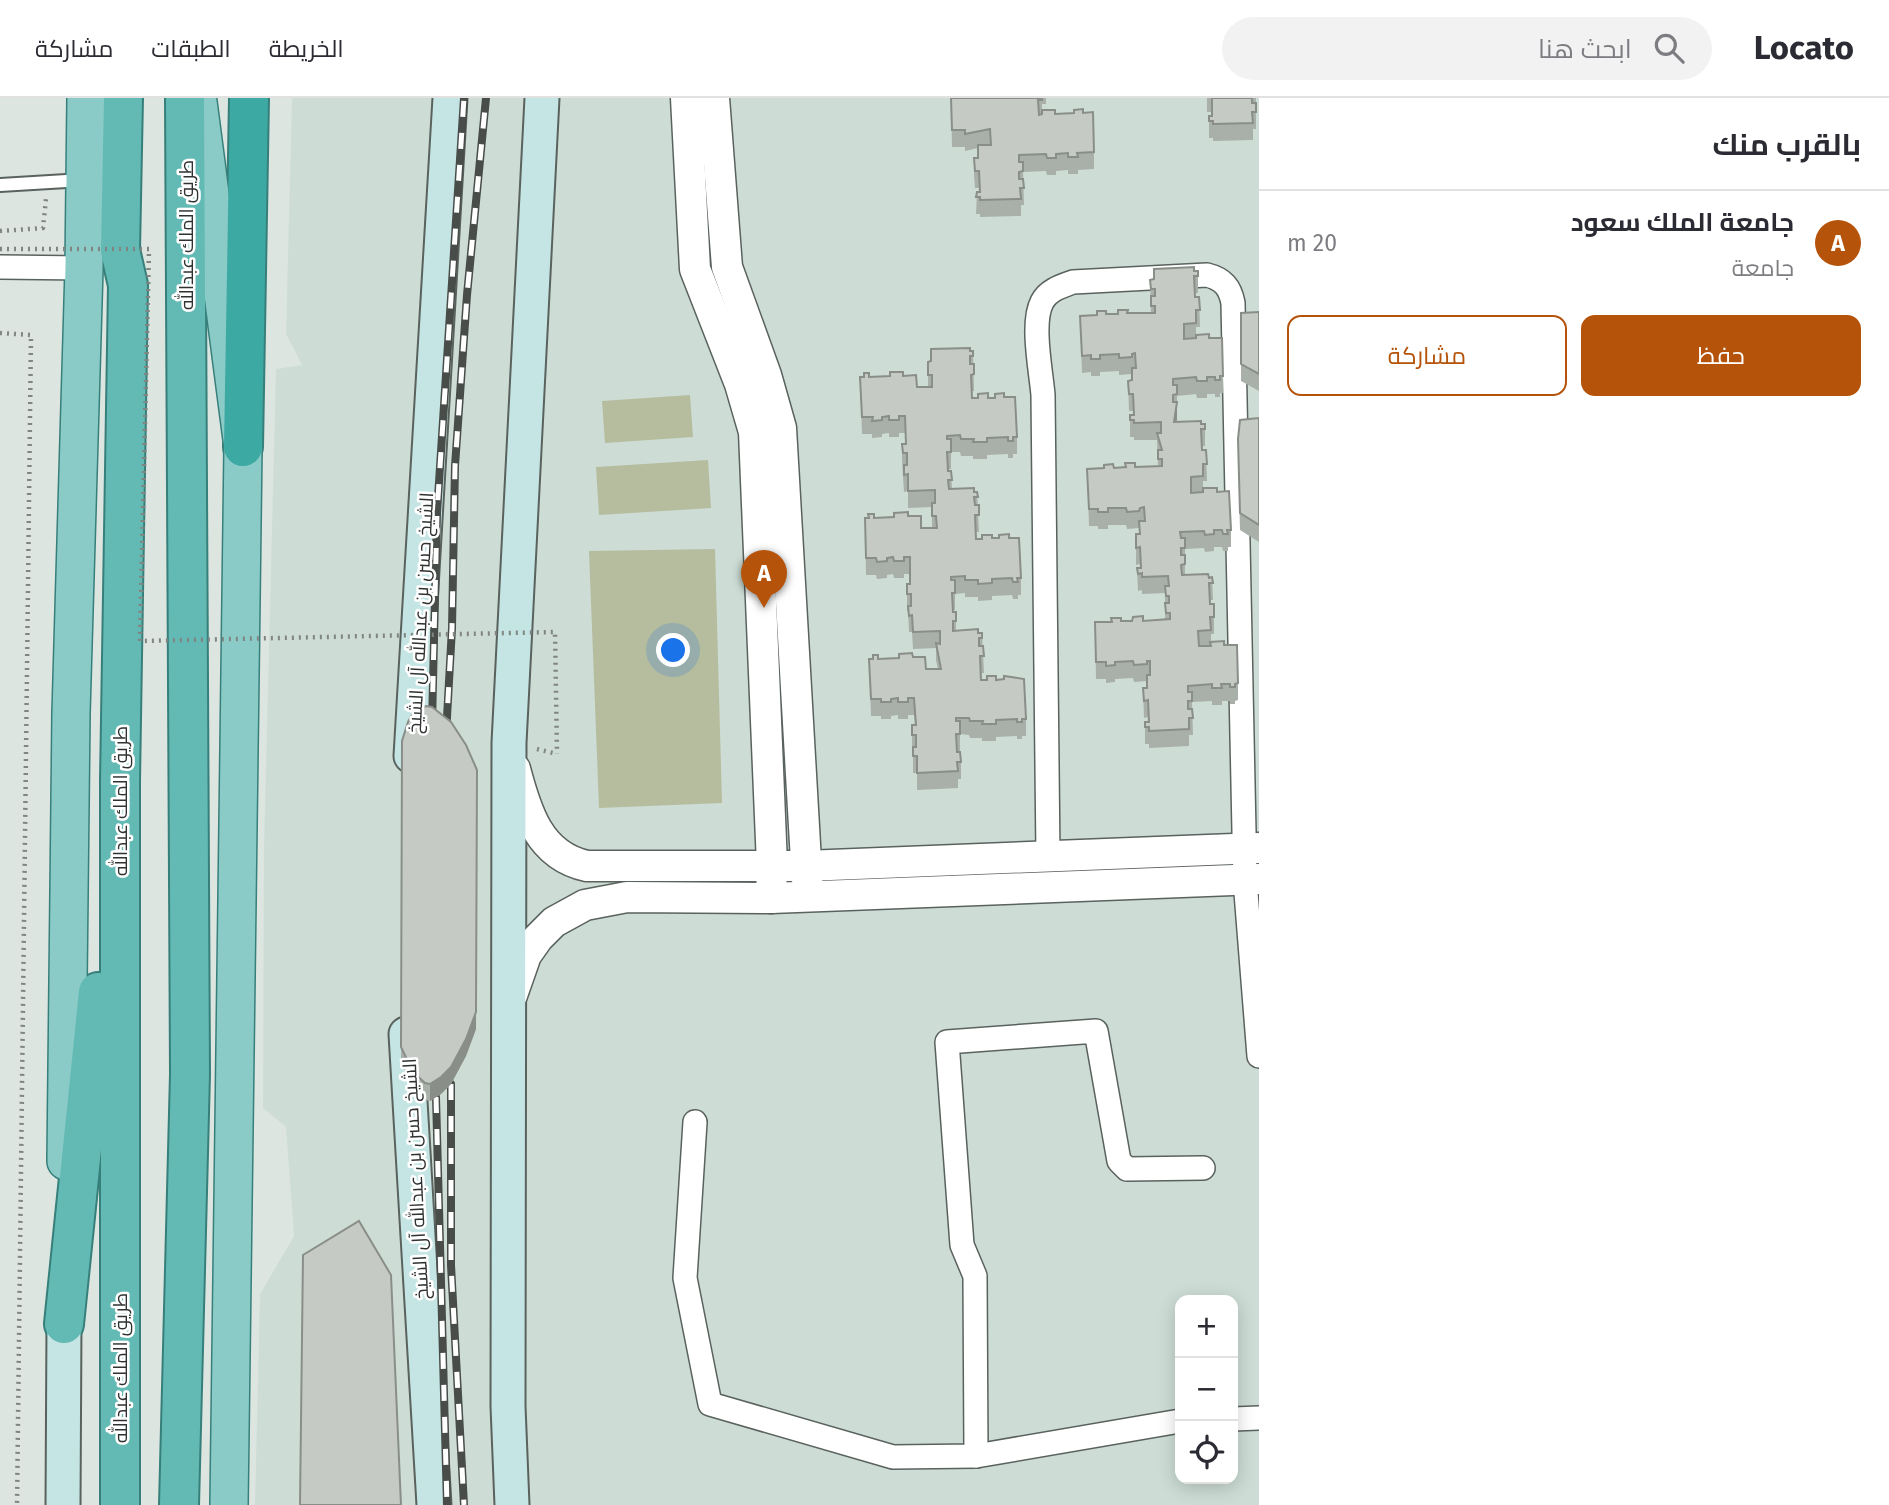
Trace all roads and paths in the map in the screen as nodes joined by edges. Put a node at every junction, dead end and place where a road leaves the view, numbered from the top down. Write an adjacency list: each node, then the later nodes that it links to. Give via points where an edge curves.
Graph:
1 (86, 98): 11 (main road)
2 (104, 98): 16 (main road)
3 (123, 98): 16 (highway, طريق الملك عبدالله)
4 (185, 98): 47 (highway, طريق الملك عبدالله, via 190,1074)
5 (198, 98): 22 (main road)
6 (249, 98): 22 (highway)
7 (450, 98): 26 (main road, الشيخ حسن بن عبدالله آل الشيخ)
8 (542, 98): 23 (main road)
9 (686, 98): 20 (street)
10 (714, 98): 18 (street)
11 (85, 179): 12 (lane); 19 (main road)
12 (0, 186)
13 (35, 195): 14 (path, via 47,196 43,228)
14 (0, 231)
15 (0, 249): 24 (path, bridge, via 149,249 141,641 555,632)
16 (120, 250): 25 (highway, طريق الملك عبدالله, via 128,285)
17 (0, 267): 19 (street)
18 (727, 267): 20 (street); 30 (street, via 781,428)
19 (84, 268): 39 (main road, via 71,713)
20 (695, 269): 29 (street, via 754,432)
21 (0, 333): 44 (path, via 31,335)
22 (243, 447): 48 (main road)
23 (509, 743): 29 (street, via 525,809 545,841 570,862 587,866); 35 (main road)
24 (557, 754)
25 (120, 781): 39 (highway); 46 (highway, طريق الملك عبدالله)
26 (409, 793)
27 (1252, 848): 28 (street); 28 (street, via 1233,303 1226,284 1217,278 1194,276 1073,282 1055,289 1042,302 1037,323 1043,395); 31 (street)
28 (1048, 857): 30 (street)
29 (772, 865): 30 (street); 33 (street)
30 (805, 866): 32 (street)
31 (1252, 880): 32 (street); 36 (street)
32 (808, 896): 33 (street)
33 (771, 898): 35 (street, via 627,897 585,905 554,922 538,938 526,955)
34 (405, 997): 49 (main road, الشيخ حسن بن عبدالله آل الشيخ)
35 (509, 1002): 50 (main road)
36 (1259, 1056)
37 (695, 1122): 43 (street, via 685,1278 710,1404 893,1457)
38 (1203, 1168): 43 (street, via 1127,1169 1119,1161 1096,1031 947,1042 962,1245 975,1276)
39 (64, 1324): 45 (main road)
40 (1259, 1418): 41 (street)
41 (1238, 1419)
42 (1175, 1422): 43 (street)
43 (976, 1456)
44 (17, 1505)
45 (63, 1505)
46 (120, 1505)
47 (180, 1505)
48 (229, 1505)
49 (435, 1505)
50 (512, 1505)

